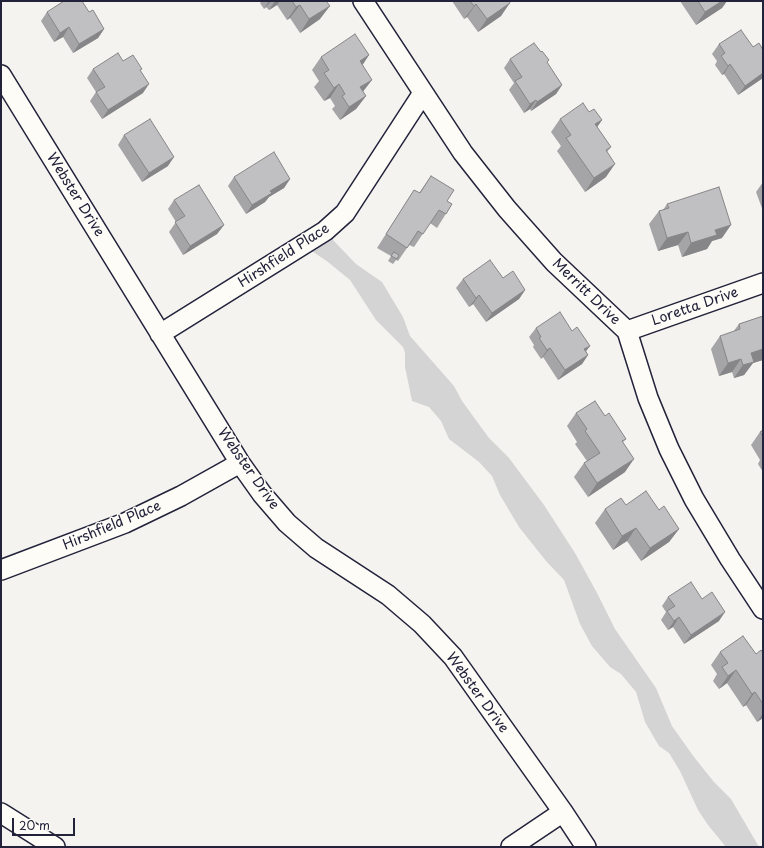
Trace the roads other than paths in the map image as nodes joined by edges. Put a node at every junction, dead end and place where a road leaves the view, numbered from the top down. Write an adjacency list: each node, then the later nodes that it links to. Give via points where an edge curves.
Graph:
1 (363, 1): 3 (street, Merritt Drive)
2 (1, 75): 6 (street, Webster Drive)
3 (423, 93): 5 (street, Merritt Drive, via 463,153 506,209 554,262); 6 (street, Hirshfield Place, via 345,213 325,231)
4 (763, 283): 5 (street, Loretta Drive)
5 (627, 331): 9 (street, Merritt Drive, via 648,398 694,499)
6 (160, 334): 7 (street, Webster Drive)
7 (240, 463): 8 (street, Hirshfield Place, via 125,523); 10 (street, Webster Drive, via 287,523 316,548 388,595 422,624 453,657)
8 (1, 570)
9 (763, 609)
10 (563, 812): 13 (street); 14 (street, Webster Drive)
11 (1, 813): 12 (street)
12 (55, 847)
13 (511, 847)
14 (586, 847)

